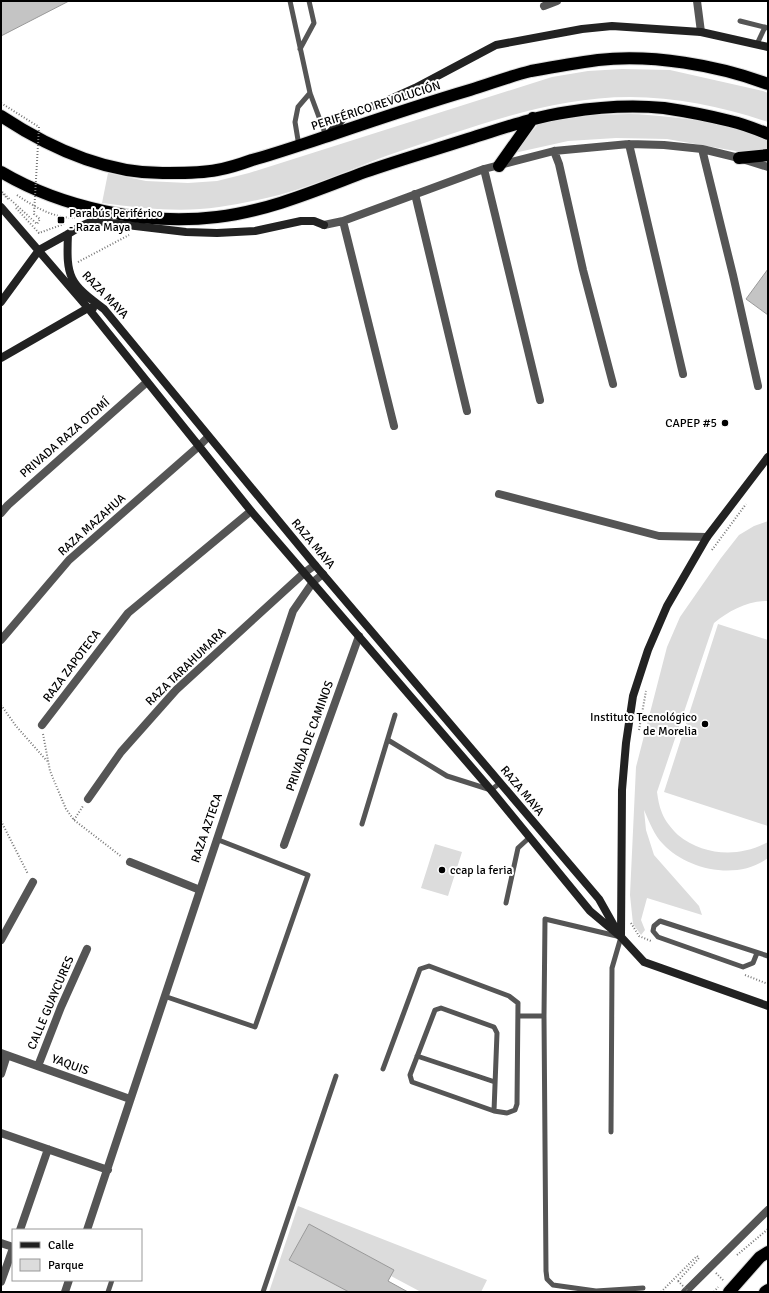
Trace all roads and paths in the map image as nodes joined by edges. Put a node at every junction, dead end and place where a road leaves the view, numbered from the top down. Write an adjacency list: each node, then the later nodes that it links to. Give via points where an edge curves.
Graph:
1 (290, 1): 11 (lane)
2 (309, 1): 11 (lane, via 314,23)
3 (557, 1): 5 (street)
4 (697, 1): 8 (street)
5 (544, 6)
6 (740, 21): 7 (lane)
7 (766, 27): 9 (lane)
8 (701, 32): 9 (street); 18 (street, via 612,26 582,29 496,46 415,88 345,116)
9 (757, 44): 10 (street)
10 (768, 48)
11 (300, 49): 13 (lane)
12 (768, 84): 18 (highway, PERIFÉRICO REVOLUCIÓN, via 695,65 658,60 599,60 530,72)
13 (310, 93): 18 (lane); 20 (lane, via 298,107 295,122)
14 (1, 103): 29 (path, bridge, via 39,127 34,214 40,219 37,224)
15 (1, 116): 20 (highway, PERIFÉRICO REVOLUCIÓN, via 36,138 73,154 96,163 144,172 218,170)
16 (533, 118): 17 (highway, via 603,108 664,108 732,121); 25 (highway); 33 (highway, via 368,171 271,206 216,217)
17 (768, 134)
18 (326, 136): 20 (highway, PERIFÉRICO REVOLUCIÓN)
19 (630, 144): 21 (street); 22 (street); 46 (street)
20 (298, 146)
21 (702, 149): 24 (street); 49 (street)
22 (554, 151): 25 (street); 48 (street, via 582,270)
23 (768, 155): 24 (highway)
24 (739, 158): 26 (street)
25 (500, 166): 27 (street)
26 (768, 167)
27 (484, 169): 31 (street); 50 (street)
28 (1, 172): 33 (highway, via 58,198 94,208)
29 (1, 192): 37 (path, via 40,233)
30 (17, 194): 35 (path, via 43,211 67,218 80,218)
31 (415, 194): 34 (street); 51 (street)
32 (1, 207): 40 (street, RAZA MAYA)
33 (161, 219): 36 (street)
34 (343, 220): 36 (street, via 324,225 314,221 302,221 255,231 217,233); 52 (street)
35 (74, 221)
36 (93, 221): 38 (street)
37 (67, 223)
38 (68, 234): 40 (street); 44 (street, RAZA MAYA, via 68,270 73,282 82,293)
39 (131, 234): 41 (path)
40 (39, 250): 42 (street); 43 (street, RAZA MAYA)
41 (77, 263)
42 (1, 302)
43 (88, 308): 44 (street); 45 (street); 47 (street, RAZA MAYA)
44 (104, 308): 53 (street, RAZA MAYA)
45 (1, 358)
46 (683, 374)
47 (147, 382): 54 (street, RAZA MAYA); 59 (street, PRIVADA RAZA OTOMÍ)
48 (613, 384)
49 (758, 386)
50 (540, 400)
51 (467, 411)
52 (394, 426)
53 (208, 437): 54 (street, RAZA MAZAHUA); 62 (street, RAZA MAYA)
54 (199, 446): 58 (street, RAZA MAYA); 67 (street, RAZA MAZAHUA, via 68,560)
55 (768, 458): 60 (street)
56 (499, 494): 60 (street, via 659,536)
57 (748, 500): 61 (path)
58 (251, 511): 63 (street, RAZA MAYA); 71 (street, RAZA ZAPOTECA, via 128,613)
59 (1, 513)
60 (707, 537): 89 (street, via 667,606 648,650 634,696 622,790)
61 (711, 551)
62 (315, 565): 63 (street, RAZA TARAHUMARA); 64 (street, RAZA MAYA)
63 (304, 573): 65 (street, RAZA MAYA); 77 (street, RAZA TARAHUMARA, via 176,690 121,752)
64 (323, 574): 65 (street, RAZA AZTECA); 75 (street, RAZA MAYA)
65 (313, 582): 66 (street, RAZA MAYA); 82 (street, RAZA AZTECA, via 293,611)
66 (359, 636): 76 (street, RAZA MAYA); 83 (street, PRIVADA DE CAMINOS)
67 (1, 640)
68 (646, 687): 72 (path)
69 (1, 705): 74 (path)
70 (395, 715): 73 (lane)
71 (42, 724): 74 (path)
72 (638, 733)
73 (388, 740): 76 (lane, via 448,776); 80 (lane)
74 (48, 762): 78 (path, via 66,809)
75 (500, 783): 76 (lane); 89 (street, RAZA MAYA, via 599,899)
76 (491, 790): 81 (street, RAZA MAYA)
77 (88, 799): 78 (path)
78 (74, 820): 84 (path)
79 (1, 822): 85 (path)
80 (362, 824)
81 (530, 837): 87 (lane, via 518,848); 89 (street, RAZA MAYA, via 590,911)
82 (216, 839): 86 (street, RAZA AZTECA); 97 (lane, via 308,875 255,1027)
83 (284, 845)
84 (130, 862): 86 (street)
85 (32, 882): 90 (street)
86 (200, 890): 97 (street, RAZA AZTECA)
87 (506, 903)
88 (630, 916): 91 (path, via 639,936)
89 (621, 937): 98 (street, RAZA MAYA, via 644,962); 100 (lane, via 545,920); 110 (lane, via 612,968)
90 (1, 940)
91 (654, 942)
92 (87, 949): 103 (street, CALLE GUAYCURES)
93 (757, 953): 93 (lane, via 660,921 654,926 653,931 658,937 743,966 753,964); 94 (lane)
94 (768, 956)
95 (739, 973): 96 (path)
96 (768, 984)
97 (164, 996): 108 (street, RAZA AZTECA)
98 (768, 1006)
99 (518, 1016): 100 (lane); 104 (lane, via 518,1003 509,996 430,966 420,969); 109 (lane, via 517,1104 515,1110 507,1113)
100 (544, 1016): 129 (lane, via 547,1279 553,1285 596,1291)
101 (4, 1054): 103 (street, YAQUIS); 105 (street)
102 (417, 1056): 107 (lane); 107 (lane, via 435,1010 442,1008 494,1027 497,1032); 109 (lane, via 410,1075 412,1082)
103 (38, 1066): 108 (street, YAQUIS)
104 (384, 1069)
105 (1, 1074)
106 (336, 1076): 133 (lane)
107 (495, 1082): 109 (lane)
108 (130, 1099): 113 (street, RAZA AZTECA)
109 (494, 1110)
110 (611, 1132)
111 (1, 1133): 112 (street)
112 (48, 1149): 113 (street); 116 (street)
113 (108, 1170): 117 (street, RAZA AZTECA)
114 (768, 1210): 123 (street)
115 (768, 1228): 122 (path)
116 (20, 1229)
117 (87, 1229)
118 (1, 1243): 119 (street)
119 (12, 1248)
120 (12, 1251): 128 (street)
121 (768, 1252): 138 (highway, via 760,1257)
122 (736, 1256)
123 (710, 1267): 125 (path); 135 (street)
124 (722, 1270): 125 (path)
125 (718, 1274): 137 (path, via 724,1280)
126 (69, 1281): 131 (street)
127 (112, 1281): 132 (lane)
128 (1, 1282)
129 (643, 1288)
130 (768, 1290): 139 (highway)
131 (65, 1292)
132 (108, 1292)
133 (263, 1292)
134 (661, 1292): 136 (path, bridge, via 697,1256 699,1258 678,1281)
135 (685, 1292)
136 (689, 1292)
137 (714, 1292)
138 (729, 1292)
139 (765, 1292)

